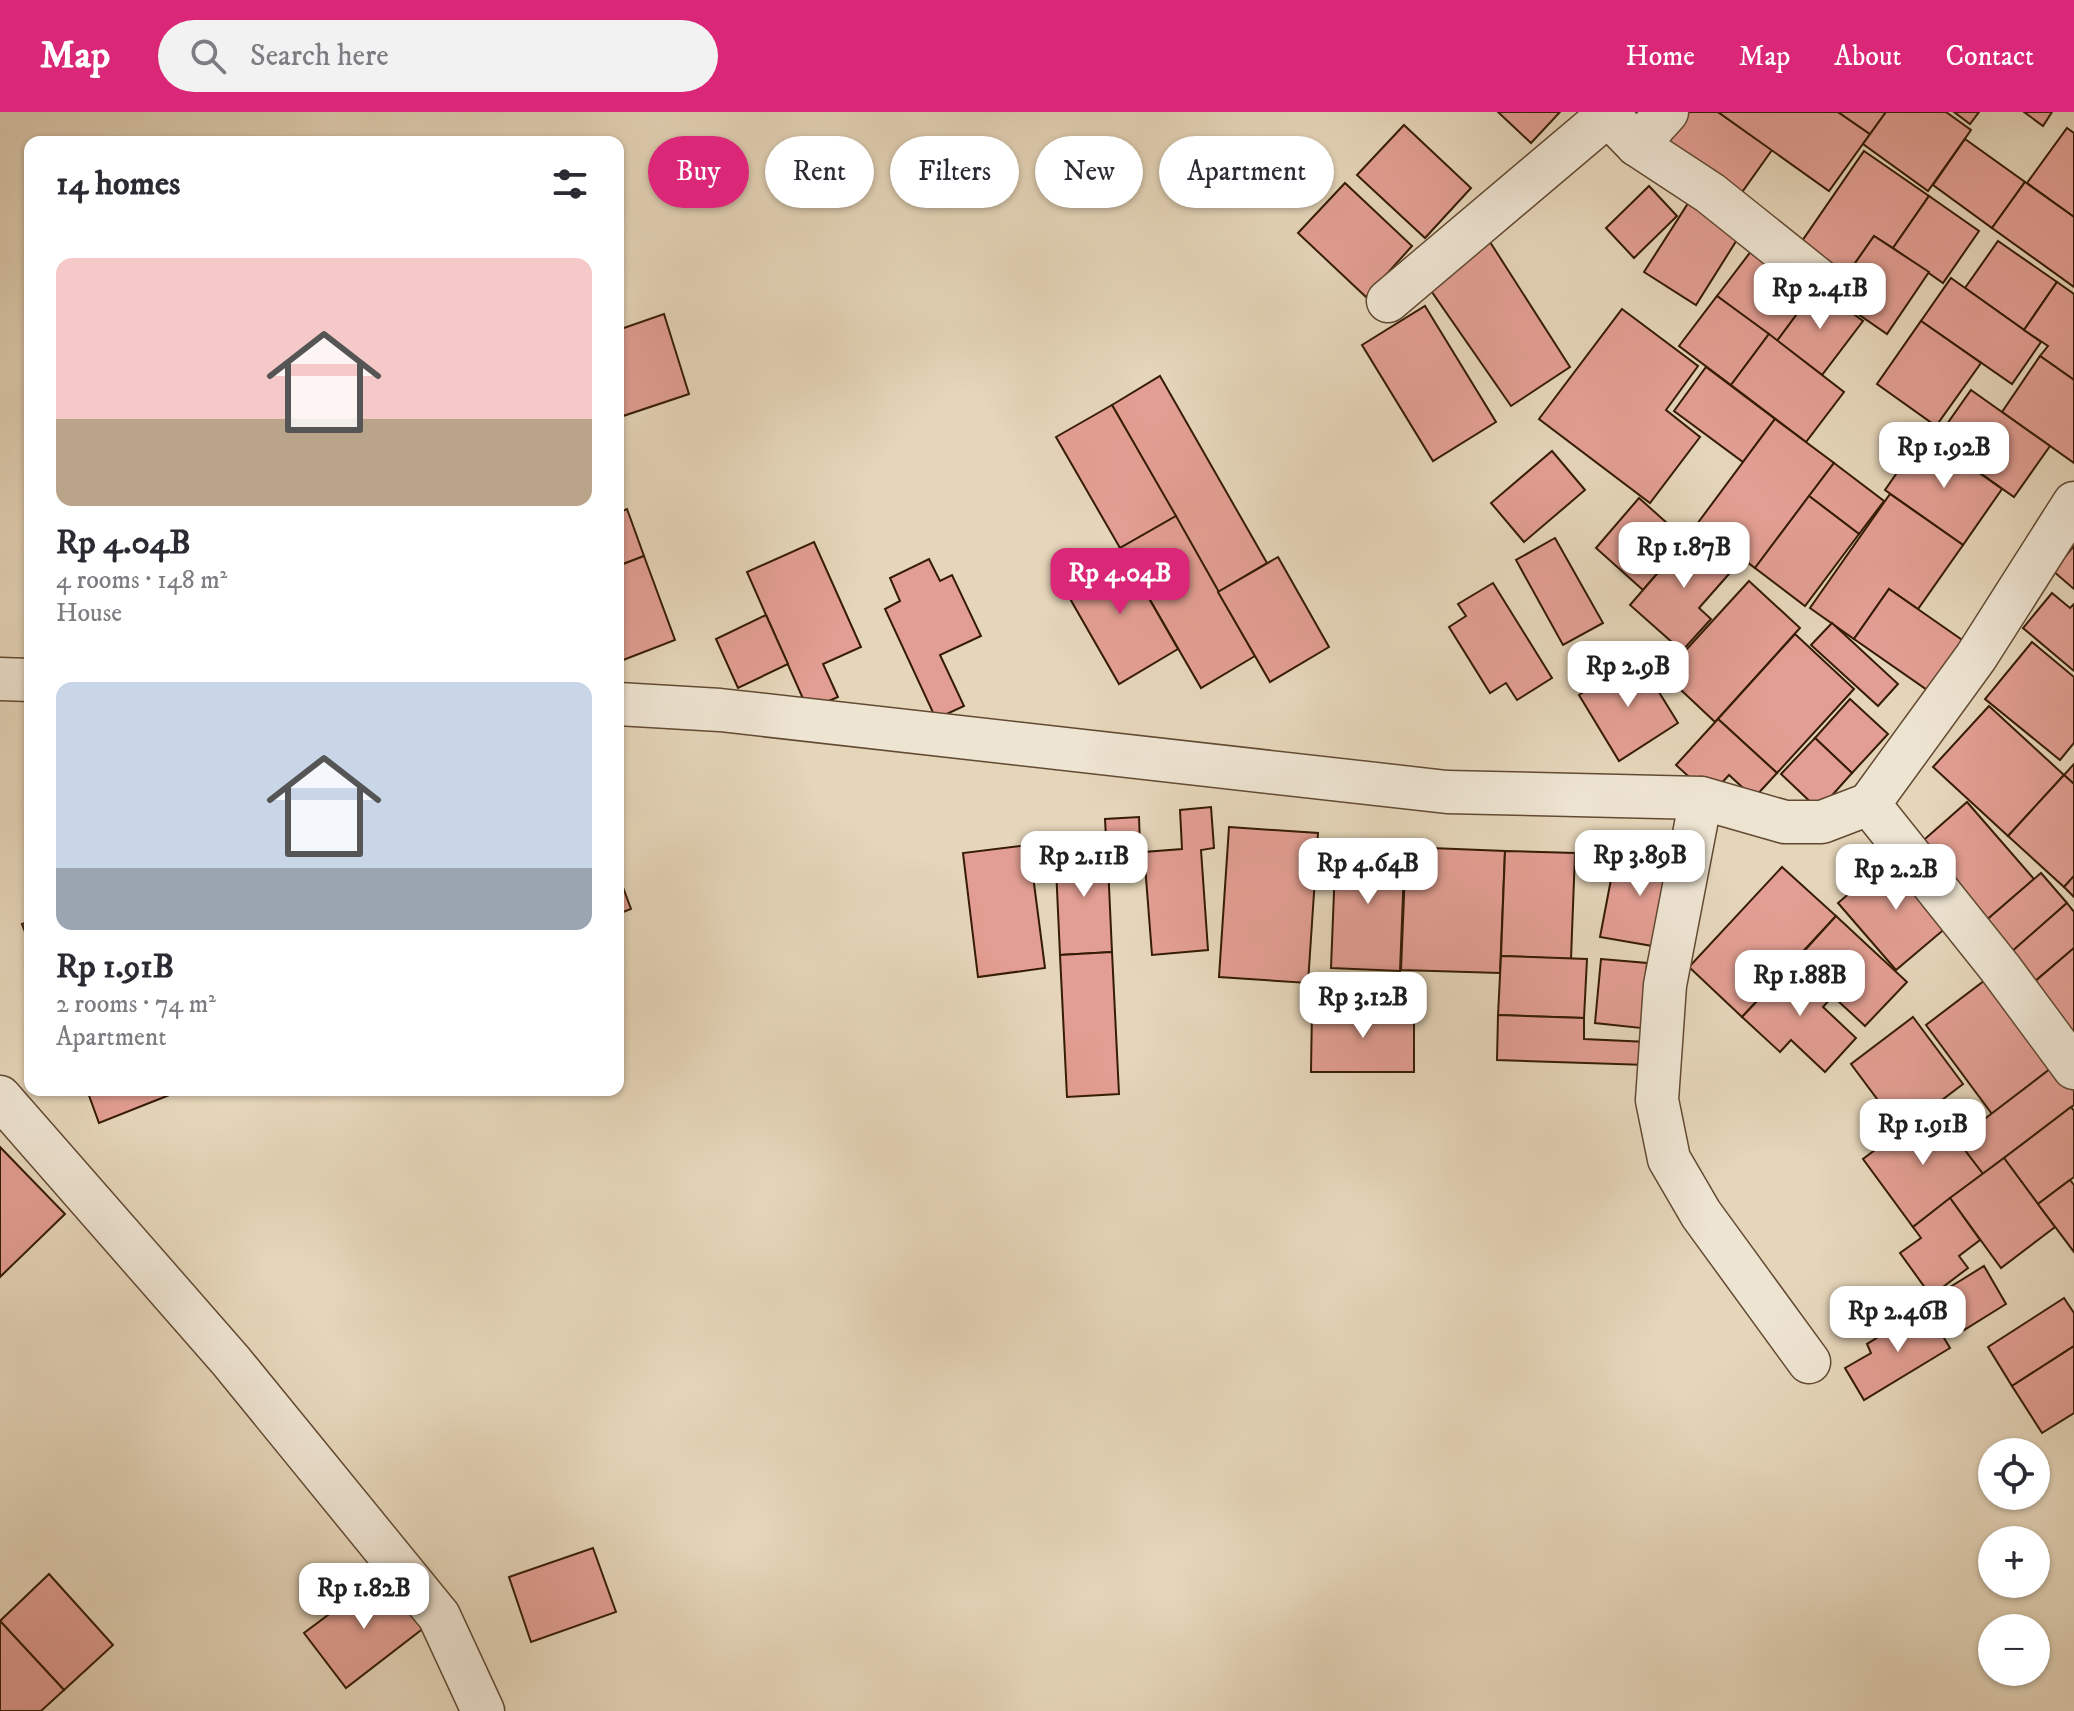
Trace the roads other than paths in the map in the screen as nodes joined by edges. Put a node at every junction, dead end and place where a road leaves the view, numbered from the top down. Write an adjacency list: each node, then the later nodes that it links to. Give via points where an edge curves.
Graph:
1 (1667, 112): 3 (street)
2 (1606, 114): 3 (street); 5 (street)
3 (1637, 145): 4 (street, via 1710,193)
4 (1830, 289)
5 (1388, 301)
6 (2074, 503): 11 (street, via 1976,657)
7 (0, 679): 8 (street)
8 (24, 680)
9 (624, 704): 10 (street, via 751,713 1447,792)
10 (1701, 798): 11 (street, via 1785,822 1822,822); 14 (street, via 1665,985 1657,1100 1669,1159 1701,1214)
11 (1869, 804): 12 (street)
12 (2074, 1068)
13 (0, 1097): 15 (street, via 231,1361 439,1616)
14 (1809, 1362)
15 (483, 1711)

